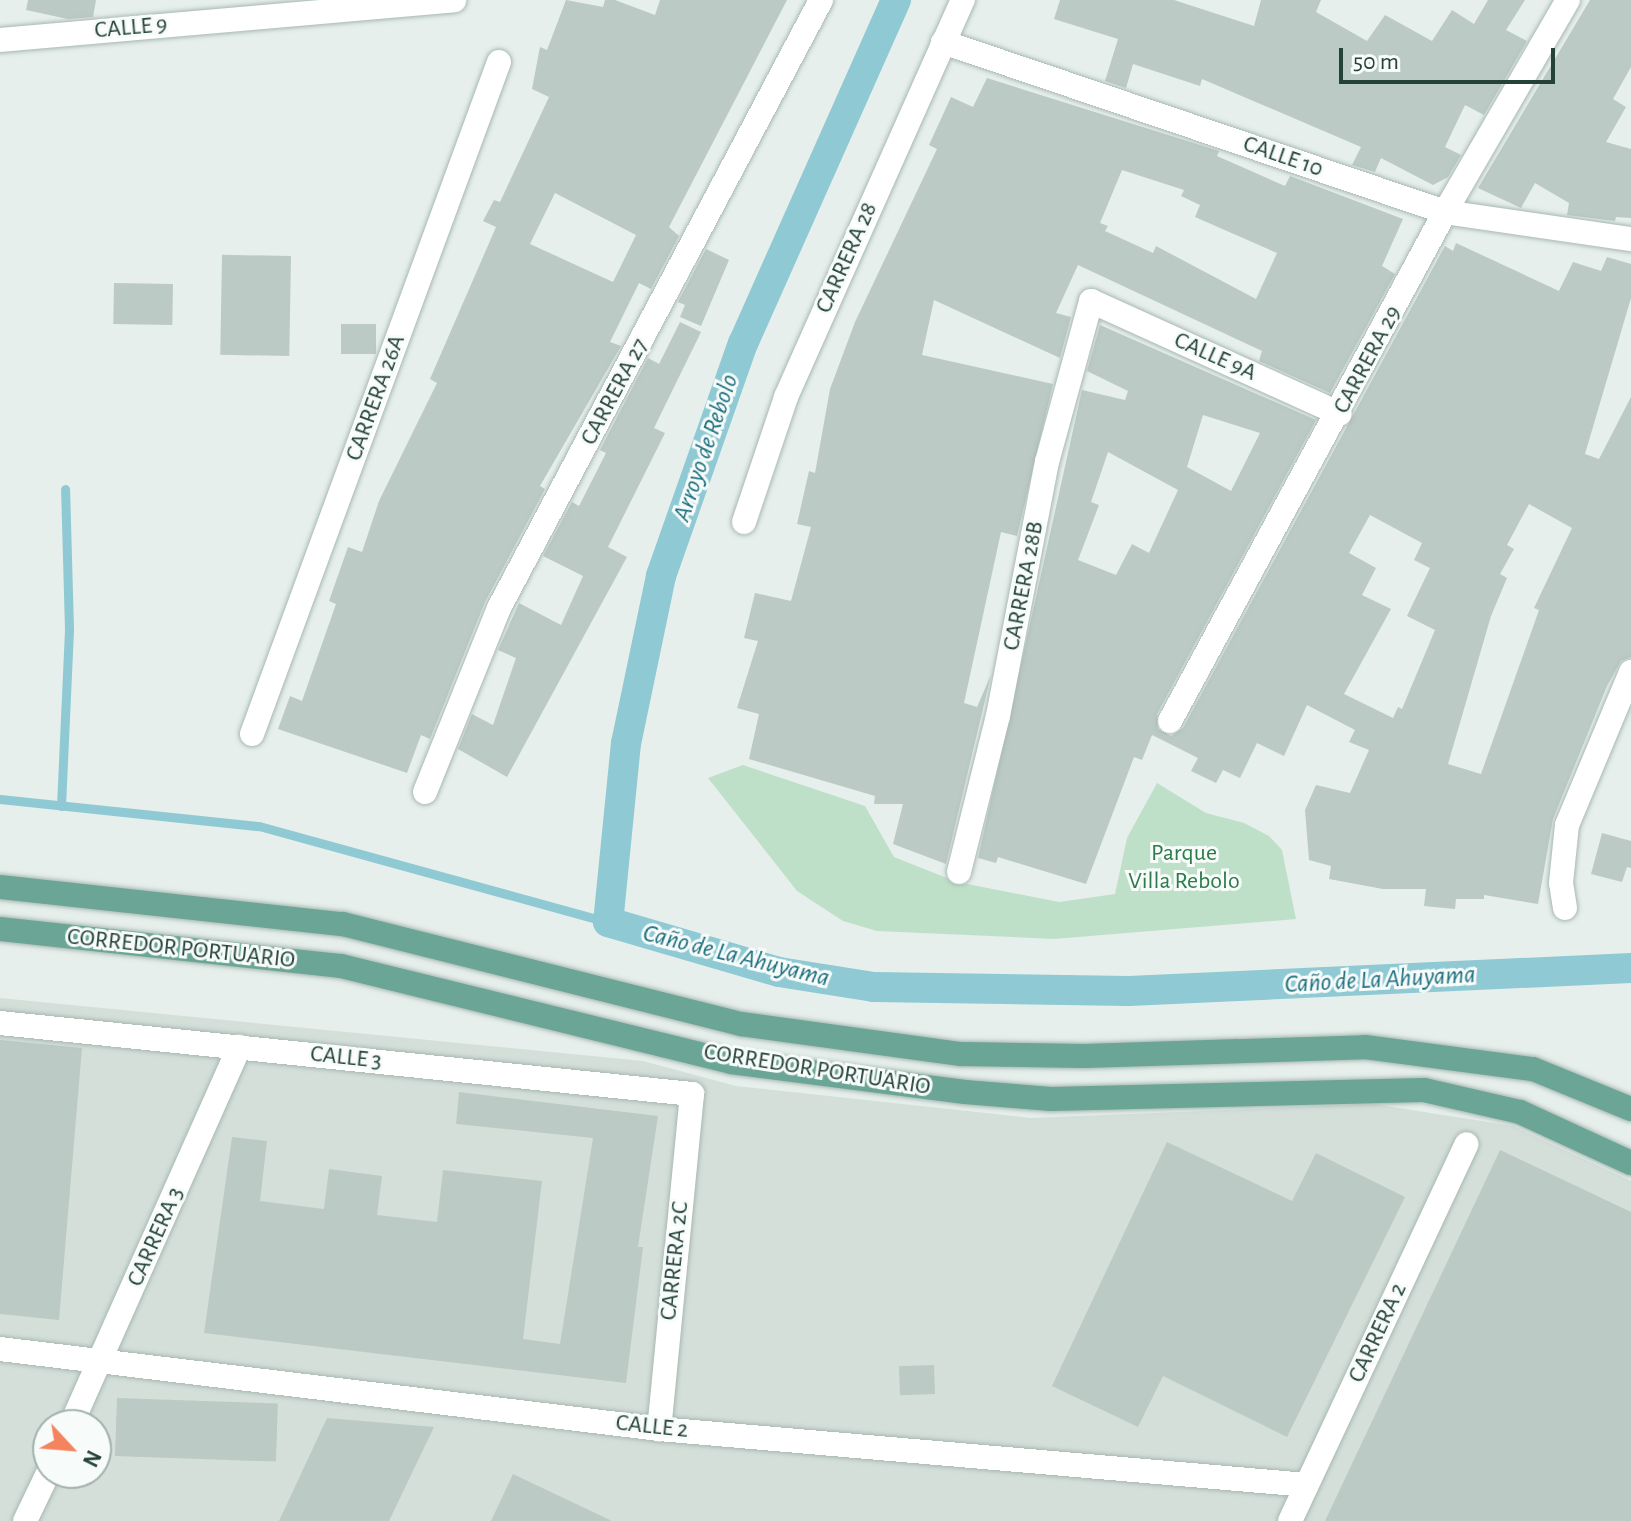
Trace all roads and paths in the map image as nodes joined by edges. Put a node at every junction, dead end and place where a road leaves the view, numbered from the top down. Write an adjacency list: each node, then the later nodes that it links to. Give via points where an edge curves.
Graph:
1 (185, 0): 6 (street)
2 (454, 0): 6 (street, CALLE 9)
3 (821, 0): 18 (street, CARRERA 27, via 499,608)
4 (963, 0): 8 (street, CARRERA 28)
5 (1568, 0): 10 (street, CARRERA 29)
6 (173, 24): 7 (street, CALLE 9)
7 (0, 40)
8 (943, 42): 10 (street, CALLE 10); 14 (street, CARRERA 28, via 786,397)
9 (499, 62): 17 (street, CARRERA 26A)
10 (1445, 212): 11 (street, CALLE 10); 13 (street, CARRERA 29)
11 (1631, 239)
12 (1091, 301): 13 (street, CALLE 9A); 19 (street, CARRERA 28B, via 1047,462 998,716)
13 (1340, 414): 16 (street, CARRERA 29)
14 (744, 522)
15 (1631, 672): 21 (street, via 1567,825 1561,883)
16 (1170, 721)
17 (252, 734)
18 (425, 792)
19 (959, 872)
20 (0, 887): 23 (main road, CORREDOR PORTUARIO, via 343,924)
21 (1565, 908)
22 (0, 929): 26 (main road, CORREDOR PORTUARIO, via 341,966)
23 (724, 1019): 26 (main road); 28 (main road, CORREDOR PORTUARIO, via 961,1054 1084,1056 1365,1047 1436,1053 1533,1069)
24 (0, 1023): 25 (street, CALLE 3)
25 (239, 1047): 27 (street, CALLE 3); 32 (street, CARRERA 3)
26 (713, 1057): 30 (main road, CORREDOR PORTUARIO, via 1051,1099 1424,1090 1520,1112)
27 (692, 1094): 34 (street, CARRERA 2C)
28 (1631, 1109)
29 (1467, 1144): 35 (street, CARRERA 2)
30 (1631, 1163)
31 (0, 1349): 32 (street, CALLE 2)
32 (103, 1359): 33 (street, CARRERA 3); 34 (street, CALLE 2)
33 (79, 1409)
34 (659, 1429): 35 (street, CALLE 2)
35 (1307, 1485): 38 (street, CARRERA 2)
36 (40, 1489): 37 (street)
37 (25, 1521)
38 (1290, 1521)

